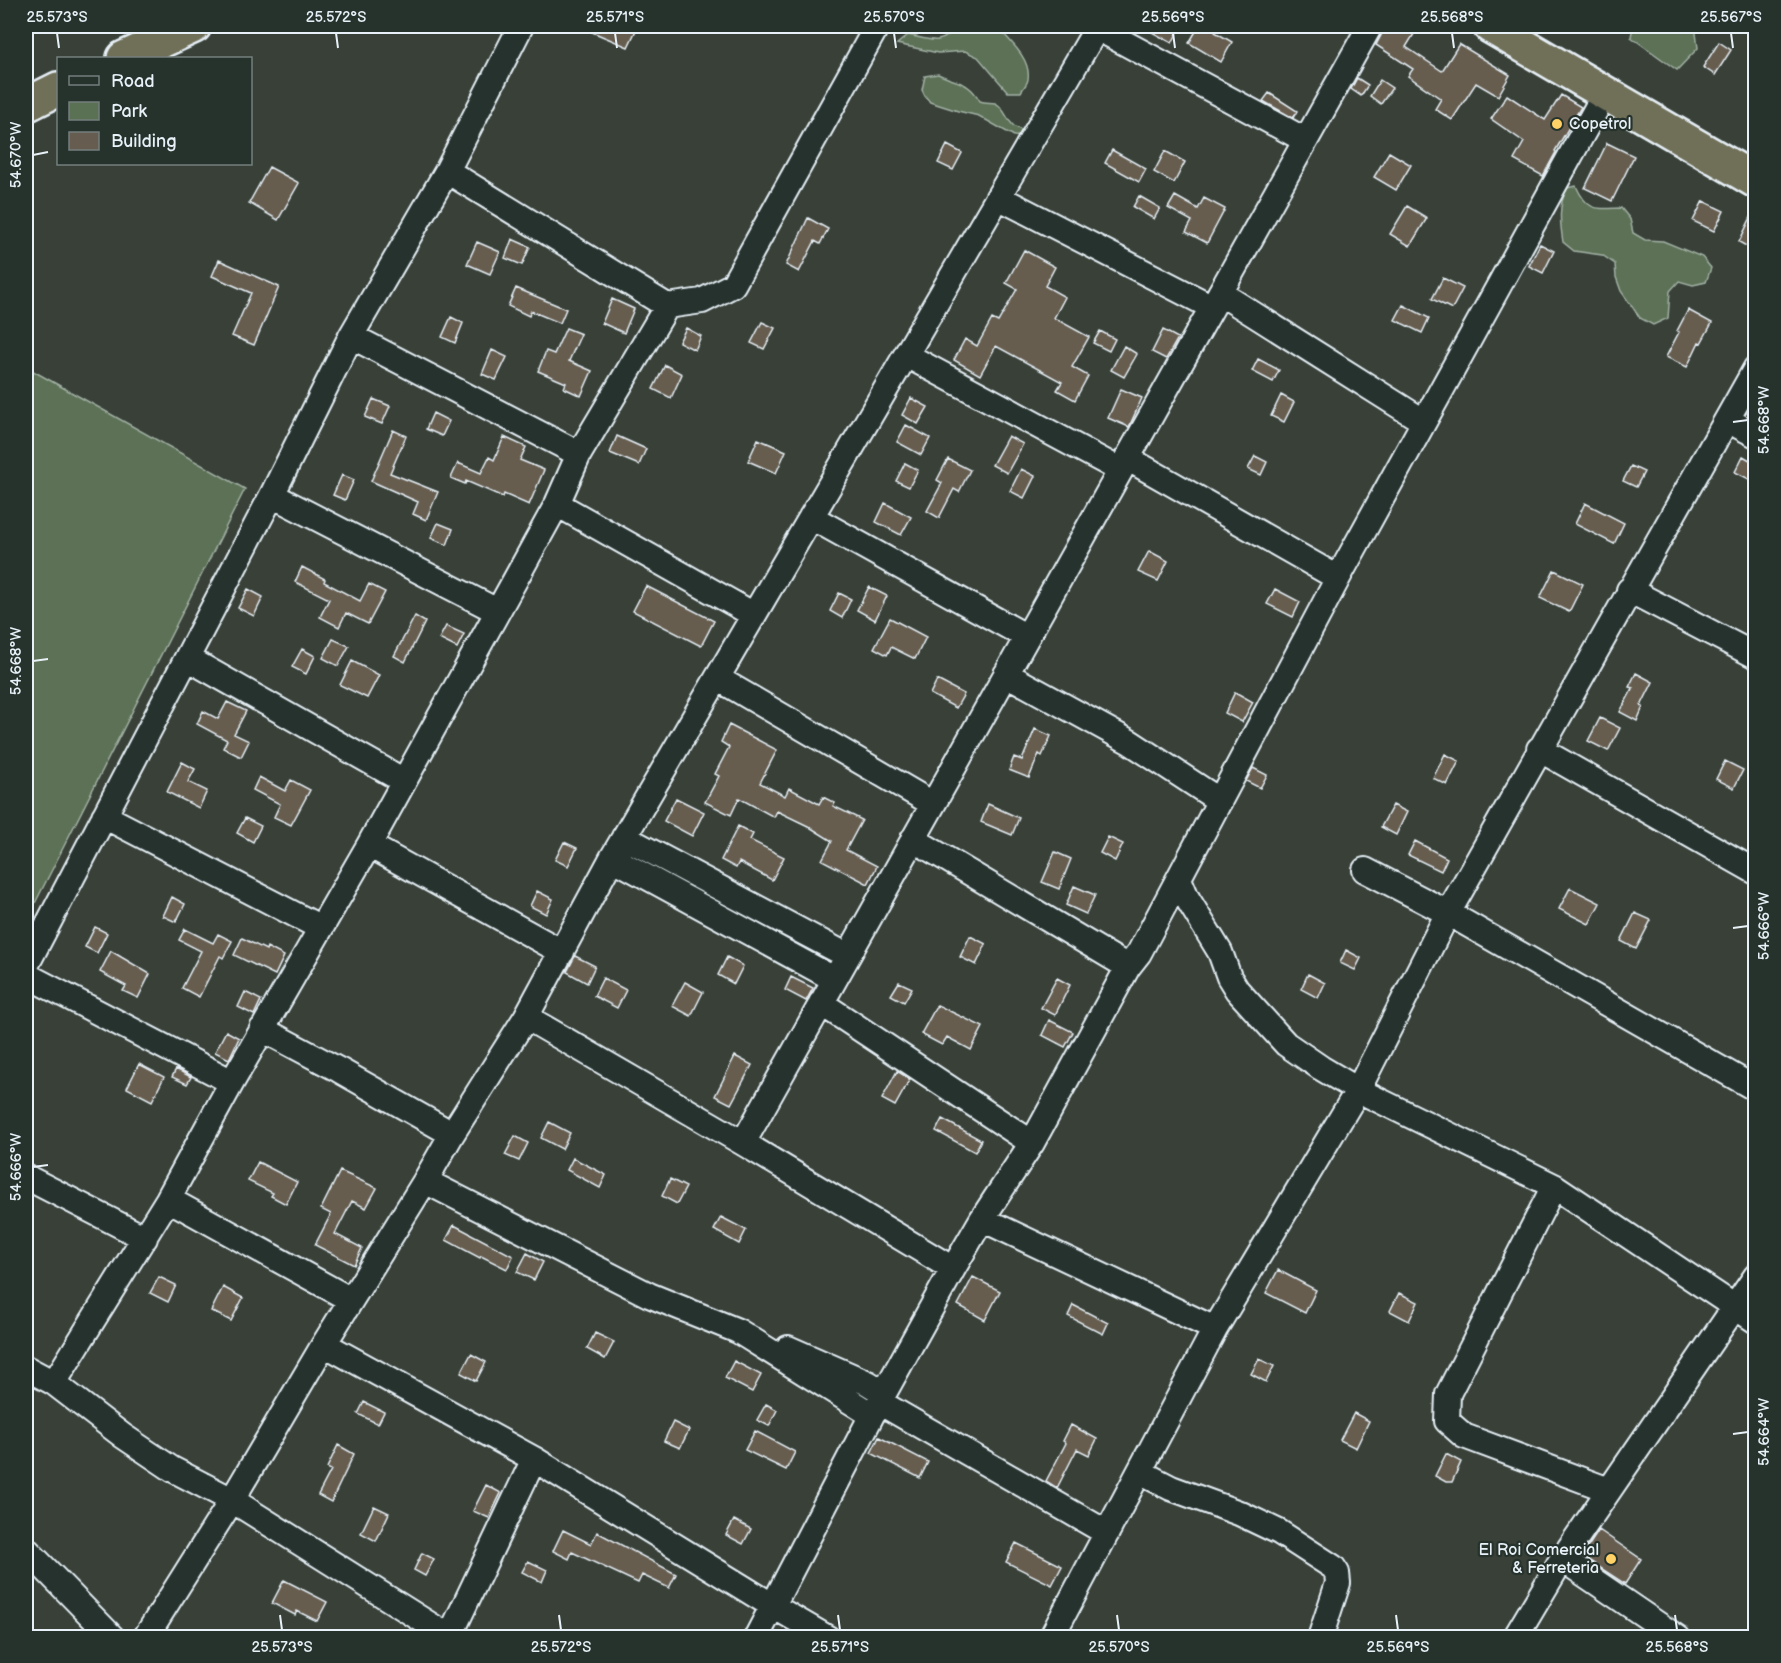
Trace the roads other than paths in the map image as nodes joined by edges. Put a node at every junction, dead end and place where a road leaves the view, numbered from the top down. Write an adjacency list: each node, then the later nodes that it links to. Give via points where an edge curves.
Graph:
1 (194, 26): 7 (highway)
2 (521, 26): 12 (street)
3 (876, 26): 16 (street, via 734,285 702,301)
4 (1370, 26): 11 (street)
5 (1490, 26): 9 (highway)
6 (1098, 27): 11 (street); 14 (street)
7 (126, 57)
8 (57, 90): 10 (highway)
9 (1605, 93): 13 (highway); 21 (street)
10 (26, 105)
11 (1305, 140): 15 (street)
12 (447, 171): 16 (street); 17 (street)
13 (1755, 181)
14 (998, 197): 15 (street); 18 (street)
15 (1216, 300): 21 (street); 24 (street)
16 (667, 306): 23 (street)
17 (351, 336): 23 (street); 25 (street)
18 (906, 355): 24 (street); 27 (street)
19 (1755, 368): 20 (street)
20 (1727, 420): 22 (street); 29 (street)
21 (1423, 421): 28 (street)
22 (1755, 435)
23 (579, 454): 26 (street)
24 (1124, 464): 28 (street); 32 (street)
25 (272, 495): 30 (street); 34 (street)
26 (557, 504): 30 (street); 31 (street)
27 (811, 517): 31 (street); 32 (street)
28 (1338, 578): 39 (street)
29 (1629, 590): 33 (street); 37 (street)
30 (497, 611): 38 (street)
31 (754, 615): 36 (street)
32 (1026, 637): 35 (street)
33 (1755, 656)
34 (187, 658): 38 (street); 41 (street)
35 (1006, 674): 39 (street, via 1130,742); 40 (street)
36 (717, 678): 40 (street); 42 (street)
37 (1539, 749): 47 (street); 49 (street)
38 (404, 781): 44 (street)
39 (1220, 801): 48 (street)
40 (933, 804): 43 (street)
41 (104, 816): 50 (street); 53 (street)
42 (624, 837): 45 (street); 52 (street)
43 (913, 838): 52 (street); 54 (street)
44 (369, 845): 50 (street); 51 (street)
45 (612, 858): 51 (street); 56 (street)
46 (1365, 870): 49 (street)
47 (1755, 872)
48 (1179, 879): 54 (street); 62 (street, via 1229,976 1261,1018 1286,1044)
49 (1448, 913): 61 (street); 62 (street)
50 (321, 928): 59 (street)
51 (562, 952): 58 (street)
52 (848, 956): 56 (street)
53 (26, 966)
54 (1128, 967): 65 (street)
55 (26, 975): 60 (street)
56 (834, 980): 57 (street)
57 (821, 1003): 64 (street); 65 (street)
58 (526, 1017): 63 (street); 64 (street)
59 (262, 1029): 60 (street); 63 (street)
60 (232, 1082): 69 (street)
61 (1755, 1089)
62 (1358, 1090): 68 (street); 77 (street)
63 (452, 1134): 67 (street)
64 (742, 1143): 72 (street)
65 (1032, 1143): 70 (street)
66 (26, 1177): 71 (street)
67 (425, 1181): 74 (street); 81 (street, via 649,1295 738,1331 752,1332 868,1383)
68 (1554, 1186): 75 (street); 84 (street, via 1448,1394 1447,1421 1464,1436)
69 (168, 1199): 71 (street); 74 (street)
70 (982, 1219): 72 (street); 77 (street)
71 (145, 1238): 80 (street)
72 (953, 1269): 81 (street)
73 (1755, 1276): 75 (street)
74 (351, 1300): 78 (street)
75 (1734, 1307): 76 (street); 84 (street)
76 (1755, 1321)
77 (1215, 1329): 83 (street)
78 (324, 1344): 82 (street); 85 (street)
79 (26, 1368): 80 (street)
80 (54, 1383): 85 (street, via 172,1469)
81 (878, 1403): 86 (street); 89 (street)
82 (534, 1459): 89 (street); 90 (street)
83 (1140, 1472): 86 (street); 96 (street, via 1279,1532 1333,1567 1338,1583)
84 (1609, 1490): 88 (street)
85 (232, 1500): 90 (street); 92 (street)
86 (1107, 1533): 95 (street)
87 (26, 1549): 91 (street)
88 (1562, 1559): 97 (street); 98 (street)
89 (773, 1606): 93 (street); 94 (street)
90 (450, 1637)
91 (113, 1638)
92 (145, 1638)
93 (756, 1638)
94 (828, 1638)
95 (1051, 1638)
96 (1320, 1638)
97 (1515, 1638)
98 (1678, 1638)

